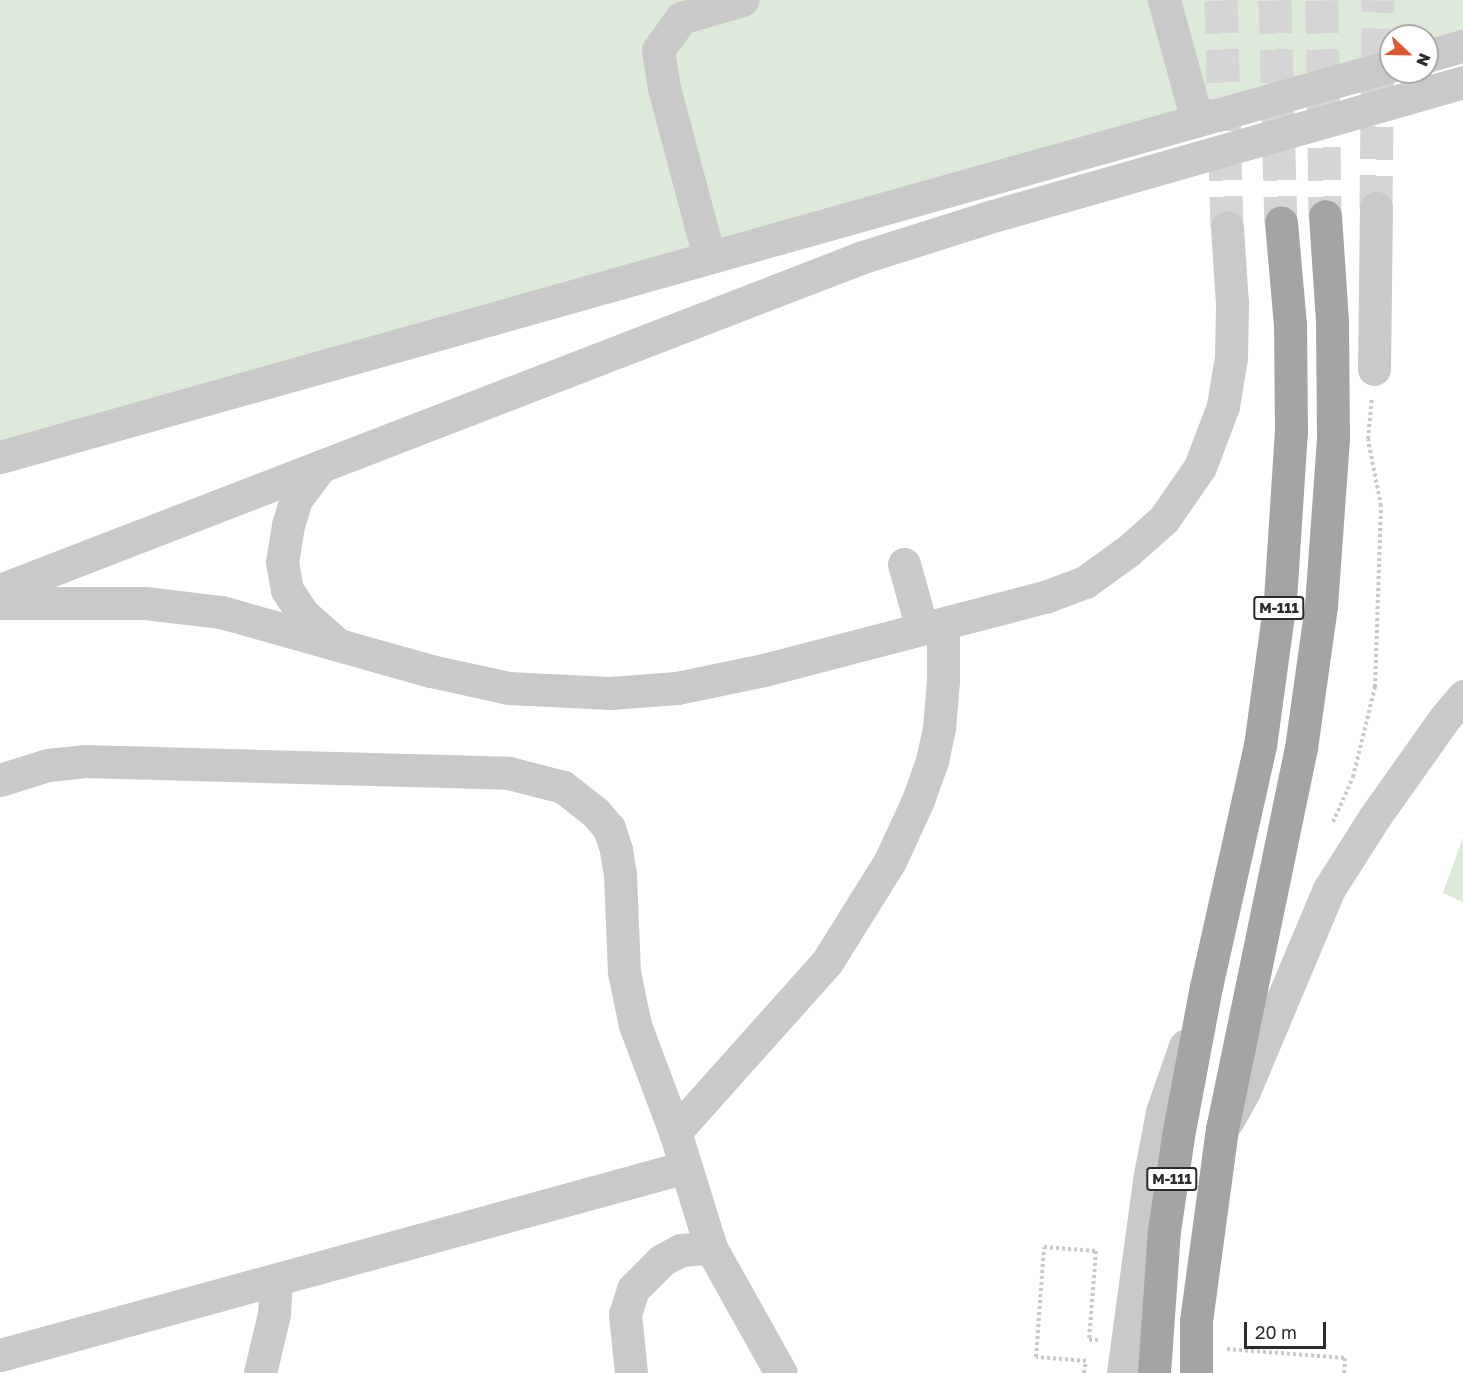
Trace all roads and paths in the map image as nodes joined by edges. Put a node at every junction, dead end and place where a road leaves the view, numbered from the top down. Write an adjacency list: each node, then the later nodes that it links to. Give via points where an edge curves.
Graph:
1 (742, 0): 12 (lane, via 681,18 658,50 664,88)
2 (1164, 0): 7 (lane)
3 (1463, 46): 4 (lane)
4 (1439, 53)
5 (1379, 69): 7 (lane)
6 (1463, 82): 15 (lane, via 993,216 864,257)
7 (1197, 120): 12 (lane)
8 (1376, 208): 13 (lane)
9 (1325, 216): 25 (main road, M-111, via 1332,321 1333,437 1321,606 1301,748)
10 (1281, 222): 24 (main road, M-111, via 1290,325 1292,432 1280,600 1260,746)
11 (1227, 227): 19 (lane, via 1232,357 1223,406 1200,467 1164,519 1085,582 1045,597)
12 (709, 257): 14 (lane)
13 (1374, 369): 23 (path, via 1368,439 1381,506 1375,687 1353,777)
14 (0, 457)
15 (321, 466): 17 (lane); 20 (lane, via 296,499 282,562 287,590 303,614)
16 (904, 564): 19 (lane)
17 (0, 590)
18 (0, 603): 20 (lane, via 145,603 221,612)
19 (932, 627): 20 (lane, via 765,670 677,688 610,693 508,688); 26 (lane, via 943,681 939,728 918,800 890,861 827,962)
20 (339, 646)
21 (1463, 696): 25 (lane, via 1374,818 1329,889 1244,1091)
22 (0, 780): 26 (lane, via 48,765 84,760 509,774 563,786 609,828 620,874 624,972 634,1025)
23 (1331, 828)
24 (1206, 987): 36 (lane, M-111, via 1162,1112); 37 (main road, M-111, via 1164,1230)
25 (1222, 1129): 38 (main road, M-111, via 1196,1321)
26 (675, 1132): 27 (lane)
27 (686, 1167): 28 (lane); 29 (lane)
28 (711, 1248): 33 (lane, via 681,1250 662,1260 633,1289 625,1314); 34 (lane)
29 (276, 1280): 30 (lane); 32 (lane, via 274,1314)
30 (0, 1355)
31 (1086, 1361): 35 (path)
32 (260, 1373)
33 (631, 1373)
34 (781, 1373)
35 (1084, 1373)
36 (1123, 1373)
37 (1154, 1373)
38 (1196, 1373)

